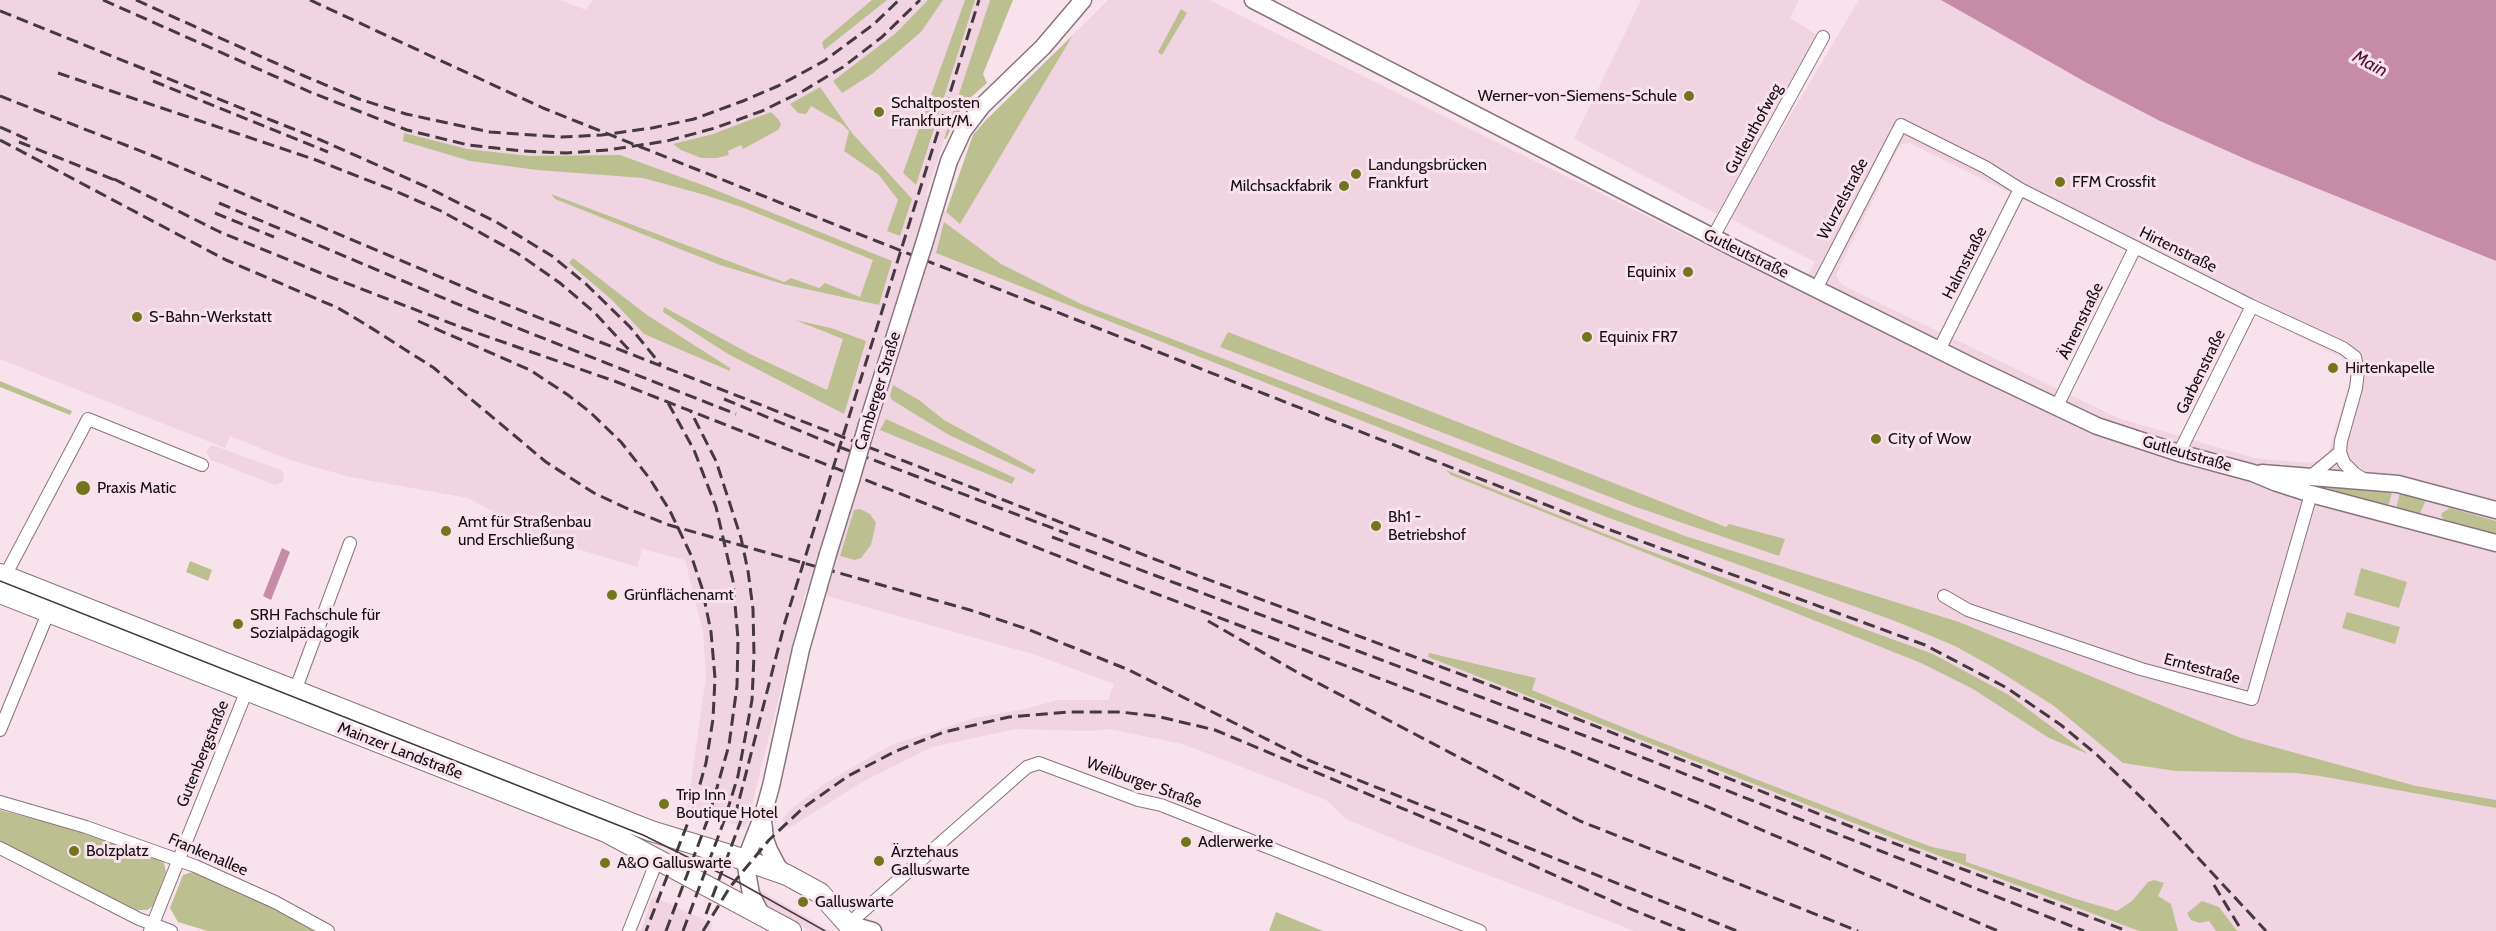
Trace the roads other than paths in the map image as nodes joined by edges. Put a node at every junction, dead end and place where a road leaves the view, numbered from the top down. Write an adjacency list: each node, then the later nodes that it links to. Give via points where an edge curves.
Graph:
1 (1253, 0): 6 (main road, Gutleutstraße)
2 (1079, 3): 30 (main road, Camberger Straße, bridge, via 1043,47 970,120 956,144 828,554 801,649)
3 (1823, 36): 6 (street, Gutleuthofweg)
4 (1901, 125): 5 (street, Hirtenstraße); 8 (street, Wurzelstraße)
5 (2020, 189): 7 (street, Hirtenstraße); 10 (street, Halmstraße)
6 (1713, 237): 8 (main road, Gutleutstraße)
7 (2135, 248): 9 (street, Hirtenstraße); 11 (street, Ährenstraße)
8 (1816, 289): 10 (main road, Gutleutstraße)
9 (2252, 306): 12 (street, Hirtenstraße, via 2355,357 2356,388); 13 (street, Garbenstraße)
10 (1938, 350): 11 (main road, Gutleutstraße)
11 (2056, 408): 13 (main road, Gutleutstraße)
12 (2340, 452): 16 (street); 17 (street, via 2344,463)
13 (2179, 453): 15 (main road, Gutleutstraße)
14 (202, 465): 22 (street, via 88,419)
15 (2253, 473): 16 (main road, Gutleutstraße); 18 (main road, Gutleutstraße)
16 (2311, 476): 17 (main road, Gutleutstraße)
17 (2365, 480): 19 (main road, Gutleutstraße, via 2418,488)
18 (2311, 494): 21 (main road, Gutleutstraße); 23 (street, Erntestraße, via 2252,699 2130,666 1968,610)
19 (2496, 510)
20 (350, 543): 26 (street)
21 (2496, 543)
22 (2, 581): 24 (main road, Mainzer Landstraße)
23 (1944, 596)
24 (52, 604): 25 (main road, Mainzer Landstraße); 26 (main road, Mainzer Landstraße); 27 (street)
25 (247, 690): 28 (main road, Mainzer Landstraße); 33 (street, Gutenbergstraße)
26 (295, 691): 28 (main road, Mainzer Landstraße)
27 (0, 730)
28 (447, 760): 32 (main road, Mainzer Landstraße); 34 (main road, Mainzer Landstraße)
29 (0, 802): 33 (street, Frankenallee, via 86,826)
30 (763, 815): 34 (main road, Camberger Straße); 35 (main road, Camberger Straße, via 769,850)
31 (0, 848): 37 (street)
32 (658, 858): 36 (main road, Mainzer Landstraße); 41 (street)
33 (179, 860): 37 (street, Gutenbergstraße); 40 (street, Frankenallee, via 275,902)
34 (745, 861): 35 (main road, Mainzer Landstraße); 36 (main road, via 751,894)
35 (787, 875): 38 (main road, Mainzer Landstraße, via 820,893)
36 (761, 914): 42 (main road, Mainzer Landstraße)
37 (152, 928): 39 (street)
38 (848, 929): 43 (main road); 44 (street, Weilburger Straße, via 1027,767 1038,763 1161,805)
39 (171, 931)
40 (327, 931)
41 (629, 931)
42 (790, 931)
43 (873, 931)
44 (1480, 931)

